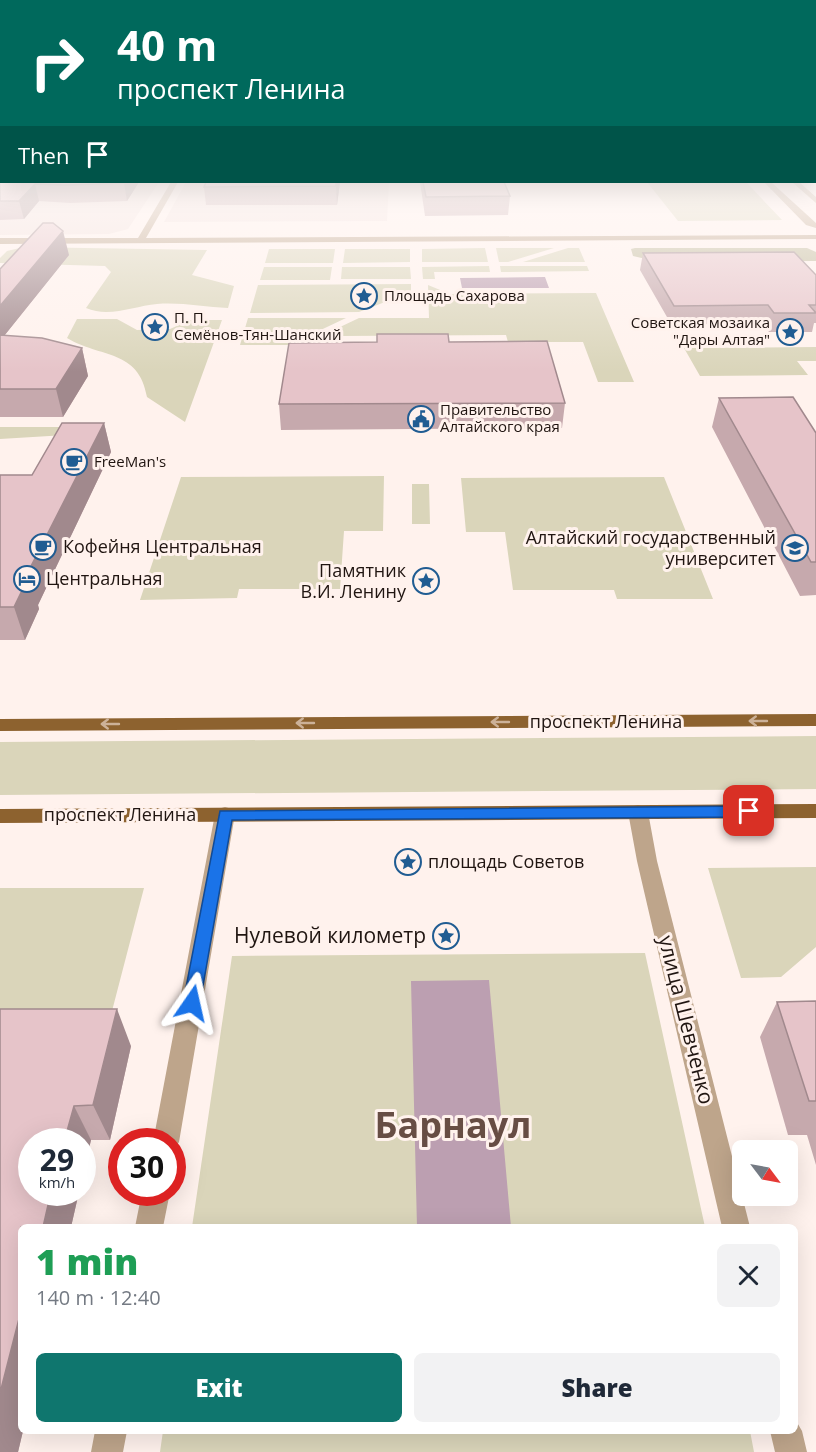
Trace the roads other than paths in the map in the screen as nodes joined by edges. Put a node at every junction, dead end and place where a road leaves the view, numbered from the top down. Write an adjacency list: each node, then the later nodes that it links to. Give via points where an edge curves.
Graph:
1 (143, 236): 4 (street)
2 (816, 237): 4 (street)
3 (0, 241): 4 (street)
4 (140, 241)
5 (816, 720): 6 (main road, проспект Ленина, one-way to 6)
6 (0, 725)
7 (816, 811): 8 (main road, проспект Ленина)
8 (638, 812): 9 (main road, проспект Ленина); 14 (street, улица Шевченко)
9 (225, 814): 10 (main road, проспект Ленина); 11 (street)
10 (0, 816)
11 (169, 1128)
12 (153, 1206): 13 (street)
13 (150, 1224)
14 (735, 1224)
15 (110, 1434): 17 (street)
16 (787, 1434): 18 (street)
17 (107, 1452)
18 (791, 1452)

